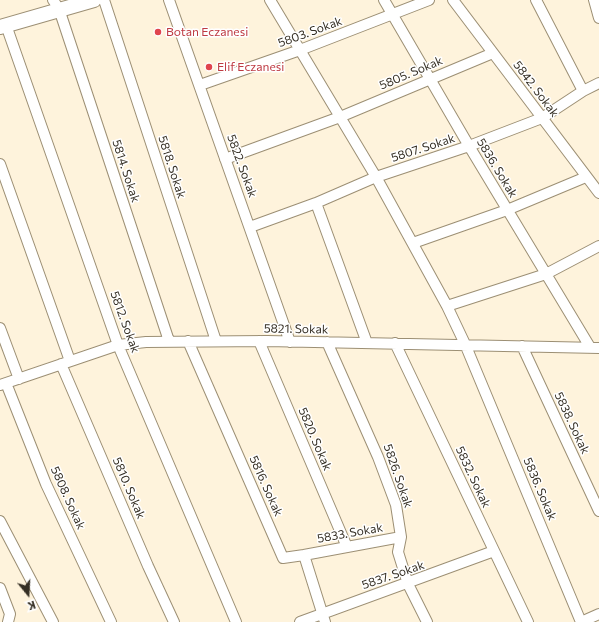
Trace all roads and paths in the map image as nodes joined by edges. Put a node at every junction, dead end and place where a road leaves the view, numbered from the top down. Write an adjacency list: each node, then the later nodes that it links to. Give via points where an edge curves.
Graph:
1 (94, 0): 10 (street)
2 (104, 0): 37 (street, 5818. Sokak)
3 (169, 0): 18 (street, 5822. Sokak)
4 (270, 0): 14 (street, 5836. Sokak)
5 (384, 0): 11 (street, 5836. Sokak)
6 (429, 0): 11 (street, 5803. Sokak)
7 (453, 0): 15 (street, 5842. Sokak)
8 (536, 0): 19 (street)
9 (594, 0): 12 (street)
10 (56, 5): 13 (street); 39 (street, 5814. Sokak)
11 (392, 15): 14 (street, 5803. Sokak); 16 (street, 5836. Sokak)
12 (599, 18)
13 (3, 26): 45 (street, 5812. Sokak)
14 (300, 50): 18 (street, 5803. Sokak); 20 (street, 5836. Sokak)
15 (493, 53): 16 (street, 5805. Sokak); 21 (street, 5842. Sokak)
16 (430, 79): 20 (street, 5805. Sokak); 22 (street, 5836. Sokak)
17 (599, 83): 19 (street, 5807. Sokak)
18 (200, 85): 23 (street, 5822. Sokak)
19 (583, 91): 21 (street, 5807. Sokak)
20 (340, 117): 23 (street, 5805. Sokak); 25 (street, 5836. Sokak)
21 (542, 118): 22 (street, 5807. Sokak); 26 (street, 5842. Sokak)
22 (469, 146): 25 (street, 5807. Sokak); 29 (street, 5836. Sokak)
23 (226, 159): 30 (street, 5822. Sokak)
24 (0, 164): 48 (street, 5810. Sokak)
25 (376, 177): 28 (street, 5807. Sokak); 31 (street, 5836. Sokak)
26 (586, 177): 27 (street, 5842. Sokak); 29 (street)
27 (599, 193)
28 (316, 203): 30 (street, 5807. Sokak); 42 (street)
29 (507, 210): 31 (street); 33 (street, 5836. Sokak)
30 (250, 227): 40 (street, 5822. Sokak)
31 (413, 244): 34 (street, 5836. Sokak)
32 (599, 246): 33 (street)
33 (546, 274): 34 (street); 47 (street, 5836. Sokak)
34 (447, 306): 44 (street, 5836. Sokak)
35 (0, 328): 49 (street)
36 (188, 341): 37 (street, 5821. Sokak); 39 (street, 5821. Sokak); 56 (street, 5816. Sokak, via 284,558)
37 (216, 341): 38 (street, 5821. Sokak)
38 (259, 341): 40 (street, 5821. Sokak); 54 (street, 5820. Sokak)
39 (169, 342): 45 (street, 5821. Sokak)
40 (290, 342): 41 (street, 5821. Sokak)
41 (327, 342): 42 (street, 5821. Sokak); 53 (street, 5826. Sokak, via 381,464 396,505)
42 (367, 343): 43 (street, 5821. Sokak)
43 (395, 344): 44 (street, 5821. Sokak); 55 (street, 5832. Sokak)
44 (465, 344): 46 (street, 5821. Sokak); 69 (street, 5836. Sokak)
45 (118, 345): 48 (street, 5821. Sokak); 65 (street, 5812. Sokak)
46 (522, 346): 47 (street, 5821. Sokak); 51 (street, 5838. Sokak)
47 (594, 348)
48 (65, 363): 49 (street, 5821. Sokak); 64 (street, 5810. Sokak, via 148,566)
49 (19, 379): 50 (street, 5821. Sokak)
50 (3, 384): 63 (street, 5808. Sokak, via 46,484)
51 (599, 511)
52 (0, 521): 62 (street)
53 (401, 537): 54 (street, 5833. Sokak); 57 (street, 5826. Sokak, via 398,552)
54 (347, 547): 56 (street, 5833. Sokak)
55 (494, 551): 57 (street, 5837. Sokak); 68 (street, 5832. Sokak)
56 (304, 555): 60 (street)
57 (408, 584): 60 (street, 5837. Sokak); 67 (street, 5826. Sokak)
58 (0, 588): 61 (street, via 10,614)
59 (599, 614): 69 (street)
60 (323, 618): 66 (street, 5837. Sokak)
61 (8, 622)
62 (52, 622)
63 (111, 622)
64 (174, 622)
65 (236, 622)
66 (300, 622)
67 (427, 622)
68 (528, 622)
69 (581, 622)

